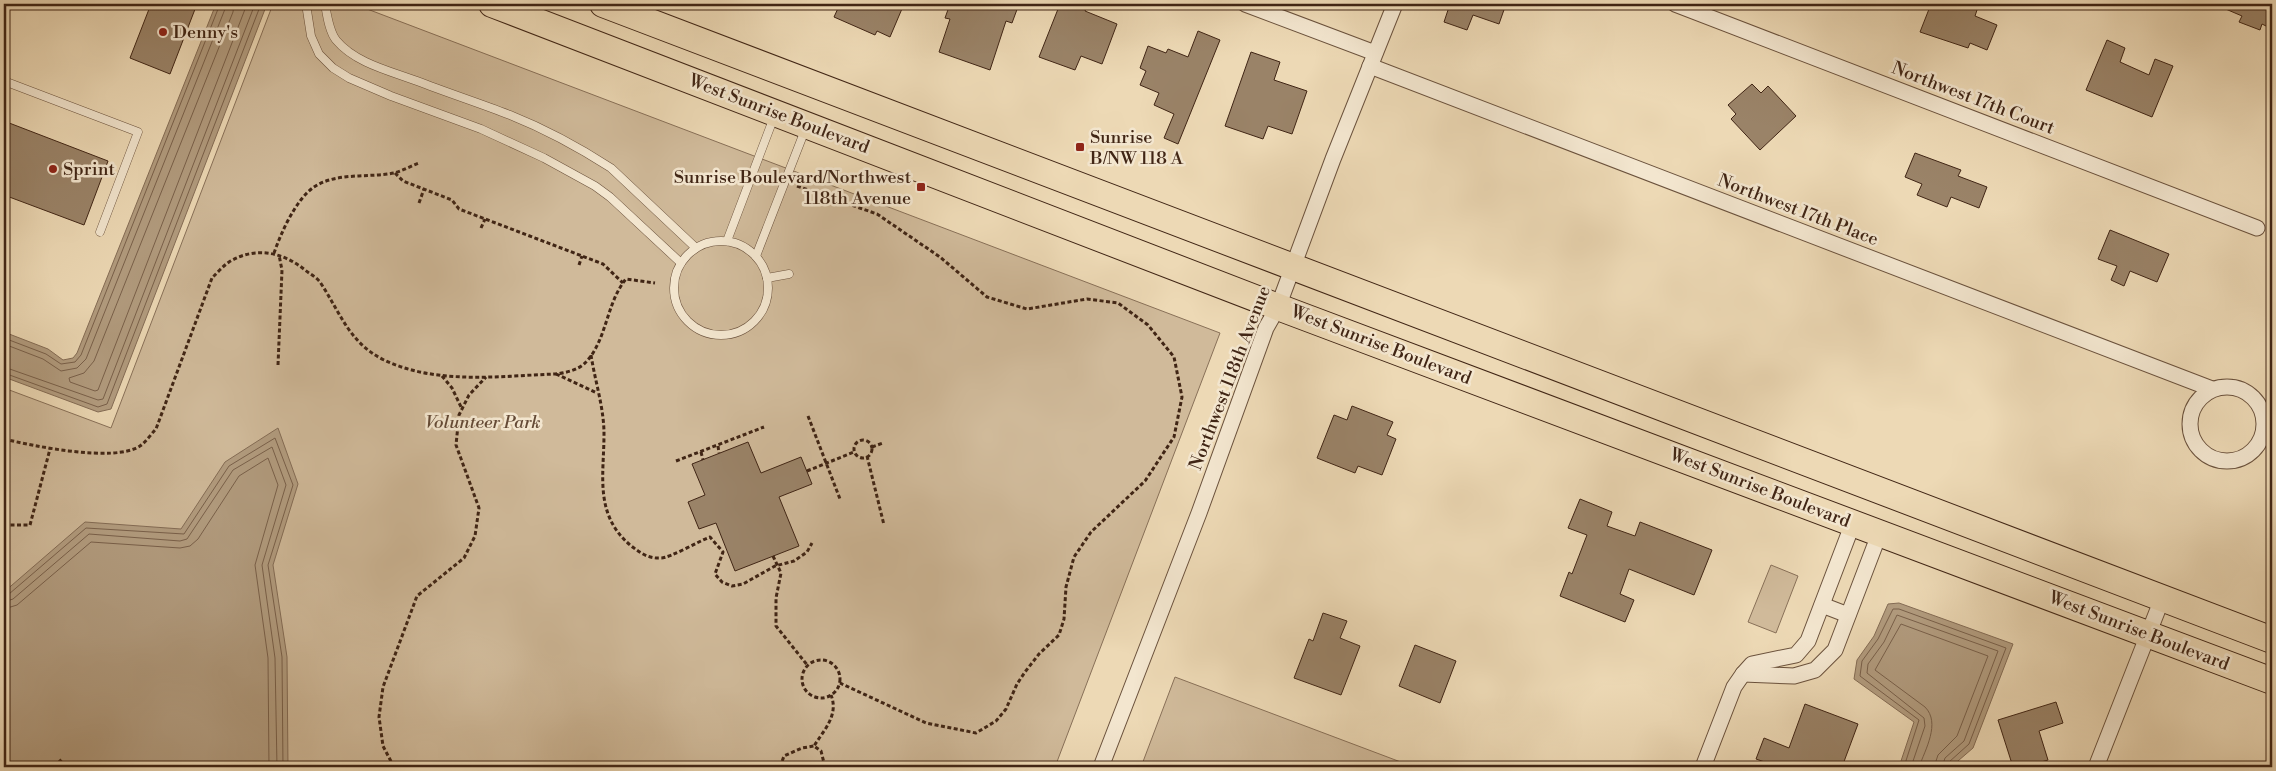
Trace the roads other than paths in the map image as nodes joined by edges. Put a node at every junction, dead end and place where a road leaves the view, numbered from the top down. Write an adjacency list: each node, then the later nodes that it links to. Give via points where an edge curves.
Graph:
1 (306, 4): 17 (lane, via 310,36 319,54 334,68 391,96 481,129 595,186 610,196)
2 (325, 4): 15 (lane, via 335,39 348,51 395,73 511,116 595,158 611,168)
3 (492, 4): 10 (highway, West Sunrise Boulevard)
4 (603, 4): 18 (highway)
5 (1245, 4): 8 (street, Northwest 17th Place)
6 (1395, 4): 8 (street, Northwest 118th Avenue)
7 (1675, 4): 12 (street, Northwest 17th Court)
8 (1373, 60): 18 (street, Northwest 118th Avenue); 22 (street, Northwest 17th Place)
9 (4, 80): 13 (lane, via 138,132)
10 (775, 113): 11 (highway, West Sunrise Boulevard); 14 (lane)
11 (807, 125): 16 (lane); 21 (highway, West Sunrise Boulevard)
12 (2257, 228)
13 (100, 232)
14 (727, 242): 15 (lane, via 711,242); 16 (lane, via 743,246)
15 (696, 248): 17 (lane)
16 (756, 256): 20 (lane)
17 (681, 263): 20 (lane, via 674,286 680,312 702,331 716,335 731,334 756,320 767,296)
18 (1294, 266): 21 (street, Northwest 118th Avenue); 25 (highway)
19 (789, 274): 20 (lane)
20 (766, 278)
21 (1278, 306): 23 (highway, West Sunrise Boulevard); 32 (street, Northwest 118th Avenue, via 1266,328)
22 (2212, 389): 22 (street, via 2194,405 2189,430 2193,442 2212,458 2224,462 2237,460 2257,446 2264,424 2262,412 2247,393 2236,388)
23 (1853, 522): 24 (highway, West Sunrise Boulevard); 26 (street)
24 (1880, 532): 27 (street); 28 (highway, West Sunrise Boulevard)
25 (2162, 599): 28 (street); 29 (highway)
26 (1822, 605): 27 (street); 30 (street, via 1808,640 1796,655 1752,664)
27 (1848, 615): 30 (street, via 1835,650 1814,670 1794,676)
28 (2149, 634): 31 (highway, West Sunrise Boulevard); 34 (street)
29 (2272, 640)
30 (1743, 674): 33 (street, via 1734,687)
31 (2272, 681)
32 (1101, 767)
33 (1703, 767)
34 (2096, 767)

